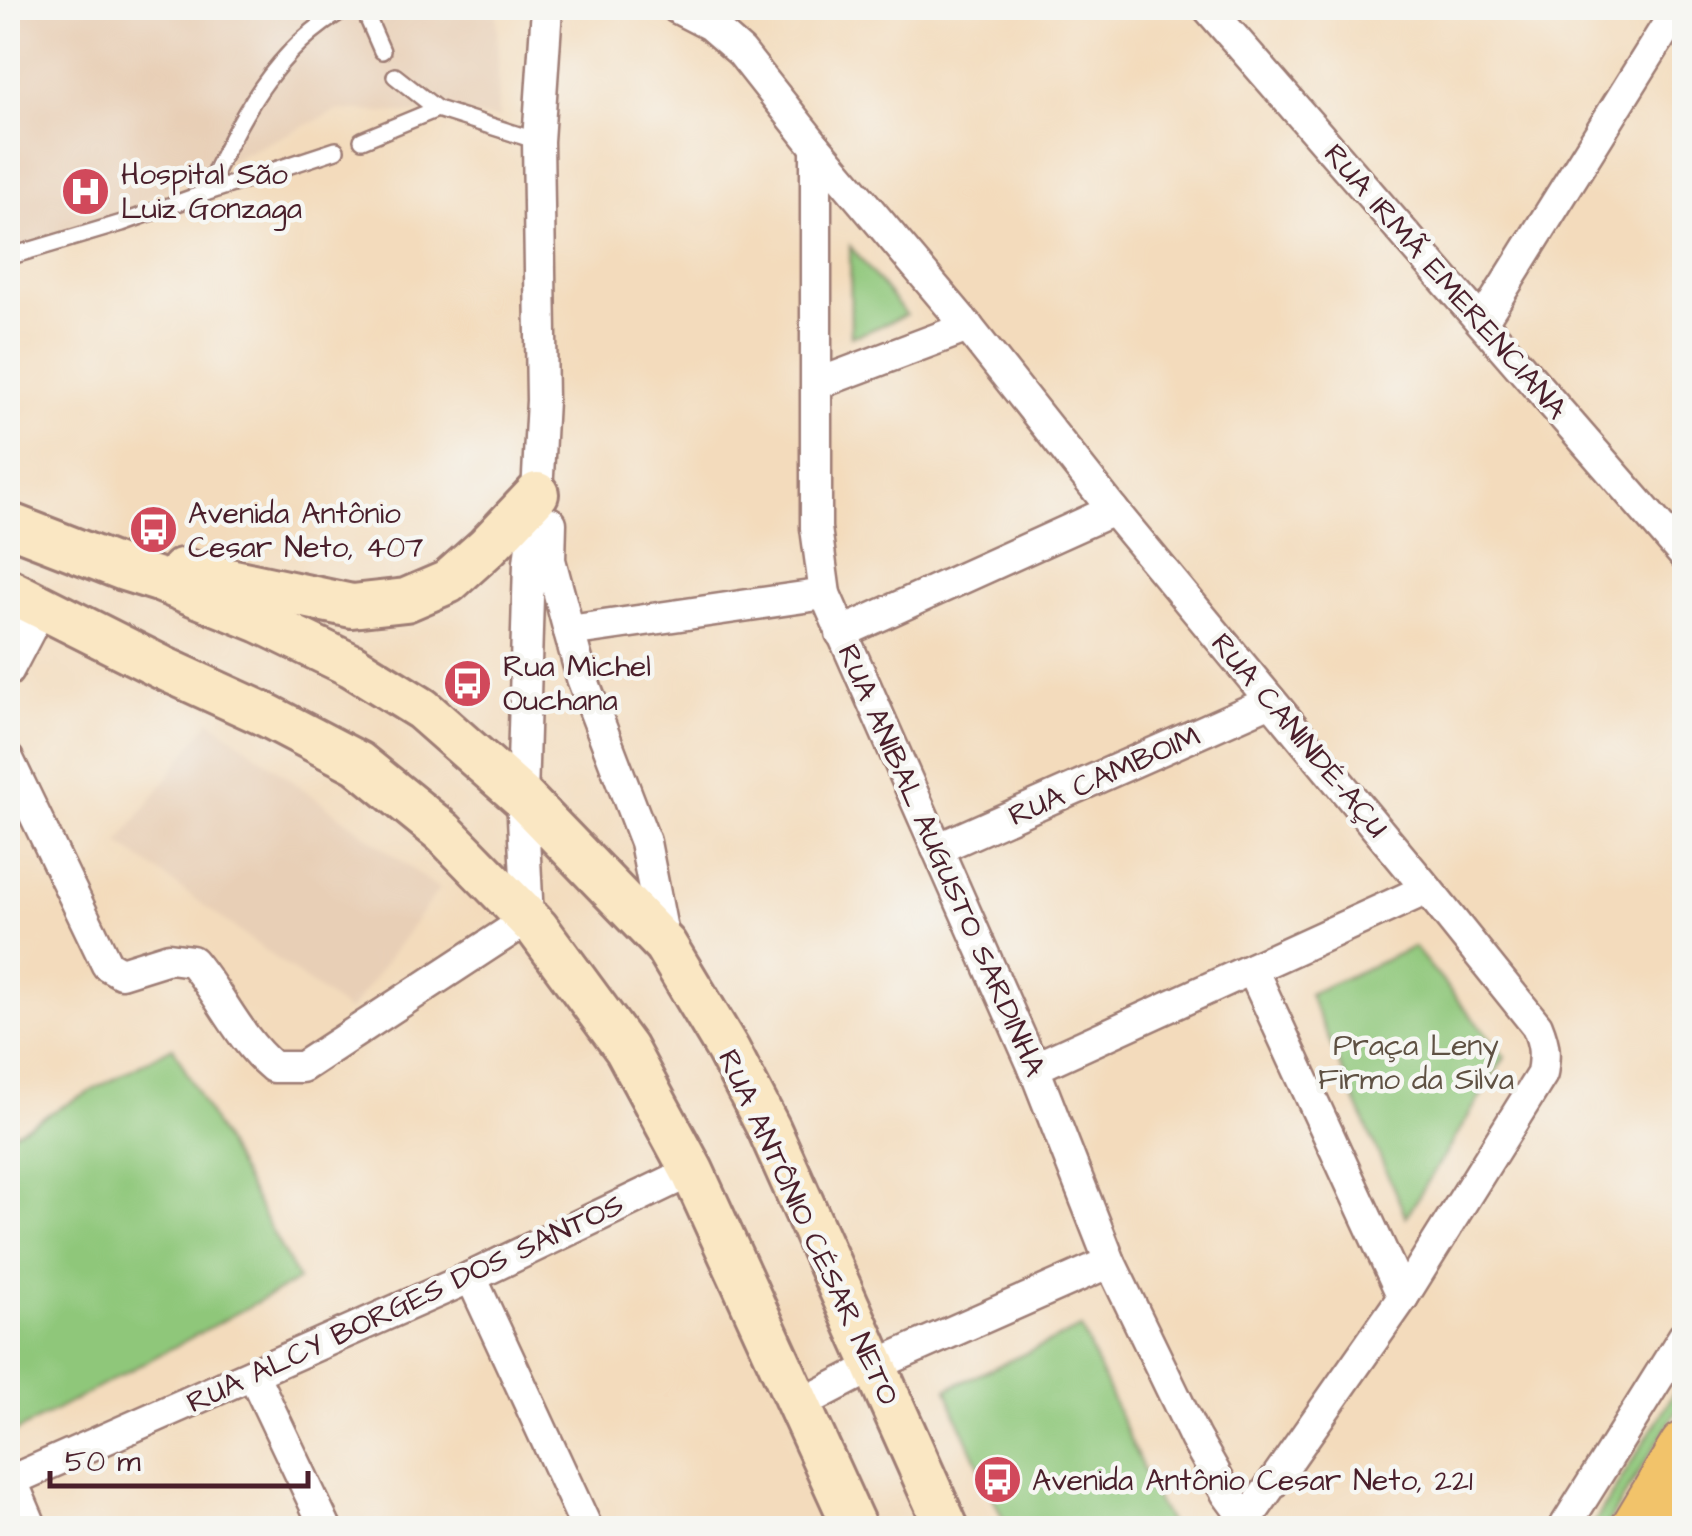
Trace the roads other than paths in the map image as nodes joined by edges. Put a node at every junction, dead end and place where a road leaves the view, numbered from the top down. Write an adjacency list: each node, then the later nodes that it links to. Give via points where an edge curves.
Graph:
1 (348, 8): 14 (lane, via 289,52 238,122)
2 (366, 8): 7 (lane)
3 (546, 8): 11 (street)
4 (677, 8): 12 (street, RUA CANINDÉ-AÇU, via 741,52)
5 (1208, 8): 16 (street, RUA IRMÃ EMERENCIANA)
6 (1678, 8): 16 (street)
7 (382, 52)
8 (395, 76): 9 (lane)
9 (437, 109): 10 (lane); 11 (lane)
10 (362, 140)
11 (538, 140): 19 (street)
12 (816, 146): 17 (street, RUA CANINDÉ-AÇU); 18 (street, RUA ANIBAL AUGUSTO SARDINHA)
13 (336, 150): 14 (lane)
14 (205, 193): 15 (lane)
15 (8, 257)
16 (1482, 322): 22 (street, RUA IRMÃ EMERENCIANA)
17 (968, 327): 18 (street); 20 (street, RUA CANINDÉ-AÇU)
18 (817, 384): 24 (street, RUA ANIBAL AUGUSTO SARDINHA, via 816,528)
19 (537, 494): 23 (street, via 448,582 406,600 352,606 185,568); 26 (street, via 551,522 550,560); 31 (street)
20 (1113, 510): 27 (street); 29 (street, RUA CANINDÉ-AÇU)
21 (8, 524): 23 (street, RUA ANTÔNIO CÉSAR NETO)
22 (1684, 555)
23 (159, 580): 31 (street, RUA ANTÔNIO CÉSAR NETO, via 351,665 422,709)
24 (826, 594): 26 (street); 27 (street, RUA ANIBAL AUGUSTO SARDINHA)
25 (24, 599): 28 (street); 34 (street, via 358,763 443,832)
26 (568, 631): 35 (street, via 645,842)
27 (841, 633): 32 (street, RUA ANIBAL AUGUSTO SARDINHA)
28 (8, 670)
29 (1271, 700): 32 (street, RUA CAMBOIM); 33 (street, RUA CANINDÉ-AÇU)
30 (8, 759): 34 (street, via 107,965 120,973 169,958 192,961 272,1067 302,1067)
31 (522, 797): 34 (street); 35 (street, RUA ANTÔNIO CÉSAR NETO)
32 (938, 849): 37 (street, RUA ANIBAL AUGUSTO SARDINHA)
33 (1427, 890): 36 (street); 41 (street, RUA CANINDÉ-AÇU, via 1537,1026 1545,1054 1542,1074)
34 (528, 918): 38 (street, via 626,1049)
35 (665, 945): 43 (street, RUA ANTÔNIO CÉSAR NETO, via 769,1129)
36 (1252, 968): 37 (street); 41 (street)
37 (1034, 1068): 39 (street, RUA ANIBAL AUGUSTO SARDINHA)
38 (692, 1171): 40 (street, RUA ALCY BORGES DOS SANTOS); 45 (street)
39 (1110, 1262): 43 (street); 48 (street, RUA ANIBAL AUGUSTO SARDINHA, via 1195,1438)
40 (471, 1276): 44 (street, RUA ALCY BORGES DOS SANTOS); 51 (street)
41 (1403, 1297): 48 (street, RUA CANINDÉ-AÇU)
42 (1684, 1336): 54 (street)
43 (874, 1366): 45 (street); 53 (street, RUA ANTÔNIO CÉSAR NETO)
44 (253, 1374): 47 (street, RUA ALCY BORGES DOS SANTOS); 50 (street)
45 (799, 1405): 52 (street)
46 (1684, 1446): 55 (main road)
47 (10, 1482): 49 (street)
48 (1249, 1525)
49 (32, 1528)
50 (326, 1528)
51 (587, 1528)
52 (855, 1528)
53 (947, 1528)
54 (1564, 1528)
55 (1636, 1528)

